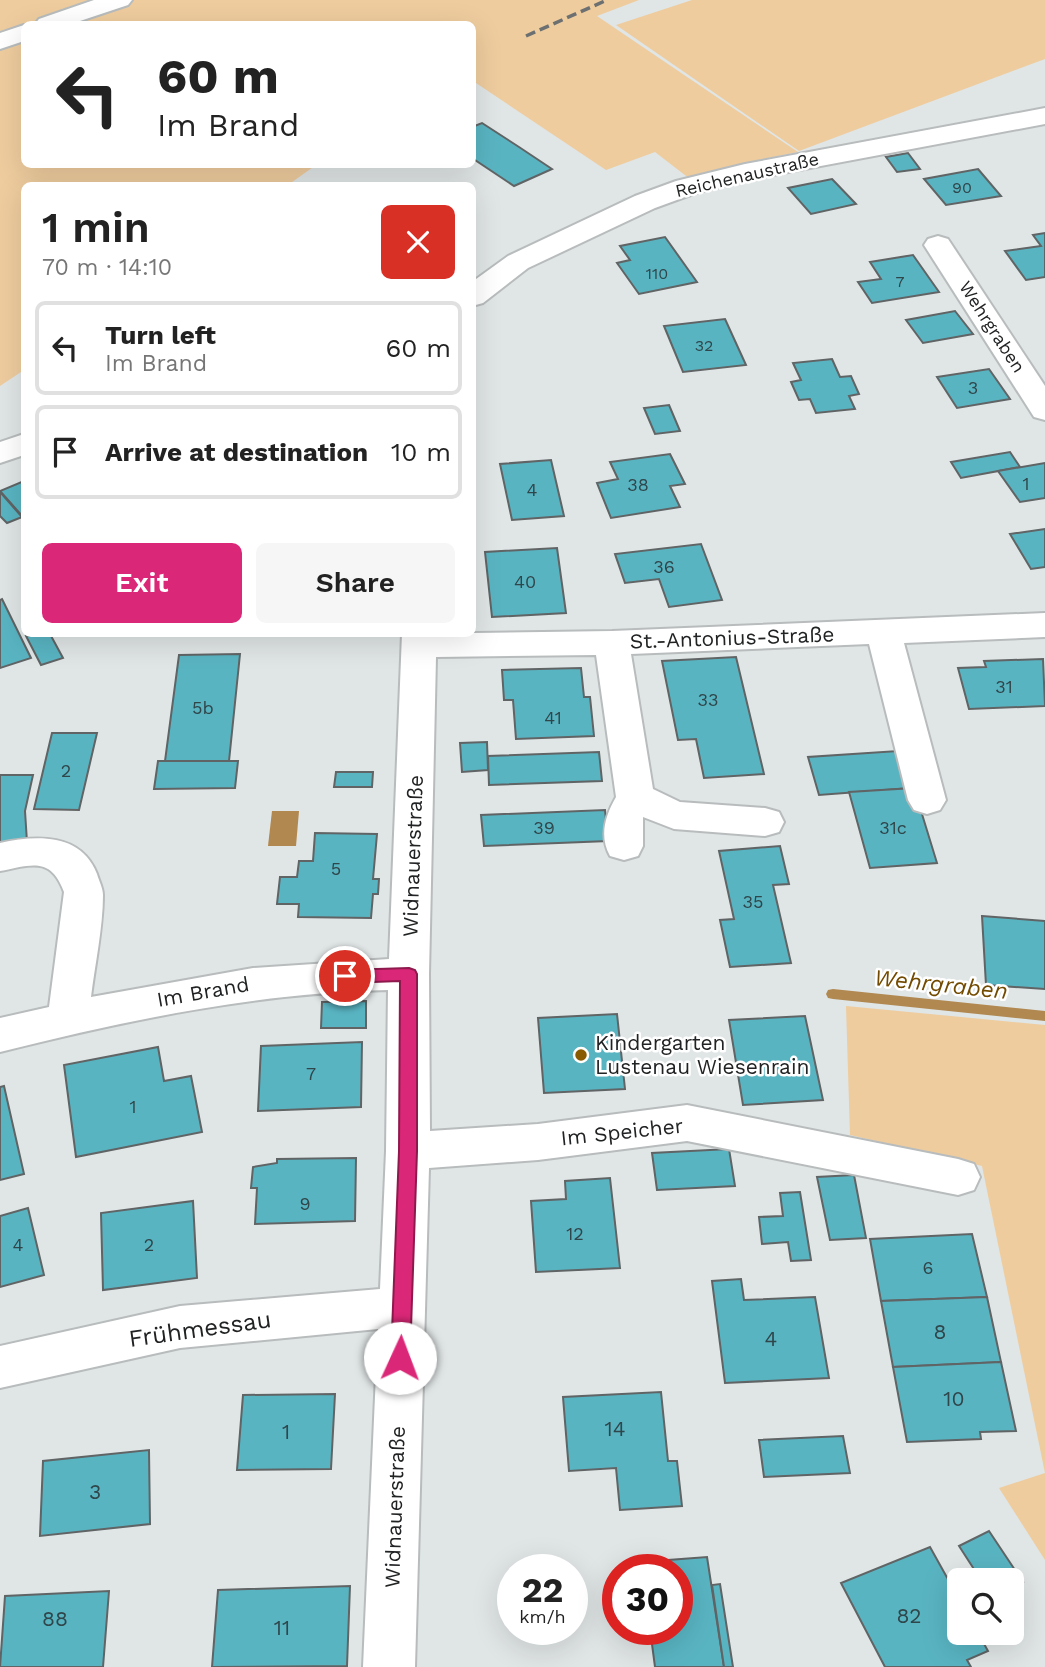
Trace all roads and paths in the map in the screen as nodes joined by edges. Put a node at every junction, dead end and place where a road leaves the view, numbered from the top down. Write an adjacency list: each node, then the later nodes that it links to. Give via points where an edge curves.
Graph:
1 (119, 0): 2 (street)
2 (57, 21)
3 (21, 34): 4 (street)
4 (0, 41)
5 (1045, 116): 7 (street, Reichenaustraße, via 757,169 685,187 518,262)
6 (938, 245): 8 (street, Wehrgraben)
7 (476, 294)
8 (1045, 410)
9 (21, 445): 10 (street)
10 (0, 453)
11 (1045, 625): 12 (street, St.-Antonius-Straße)
12 (884, 632): 14 (street, St.-Antonius-Straße); 16 (street)
13 (419, 639): 14 (street, St.-Antonius-Straße); 20 (street, Widnauerstraße)
14 (612, 642): 15 (street)
15 (635, 797): 17 (street, via 674,815); 18 (street, via 624,817)
16 (927, 800)
17 (765, 822)
18 (624, 846)
19 (0, 856): 21 (street, via 28,850 58,854 75,868 84,892)
20 (409, 974): 21 (street, Im Brand, via 275,979); 23 (street, Widnauerstraße)
21 (68, 1017): 22 (street, Im Brand)
22 (0, 1035)
23 (408, 1151): 24 (street, Im Speicher, via 538,1142 687,1123); 25 (street, Widnauerstraße)
24 (958, 1177)
25 (402, 1307): 26 (street, Frühmessau, via 180,1327); 27 (street, Widnauerstraße)
26 (0, 1367)
27 (389, 1667)

